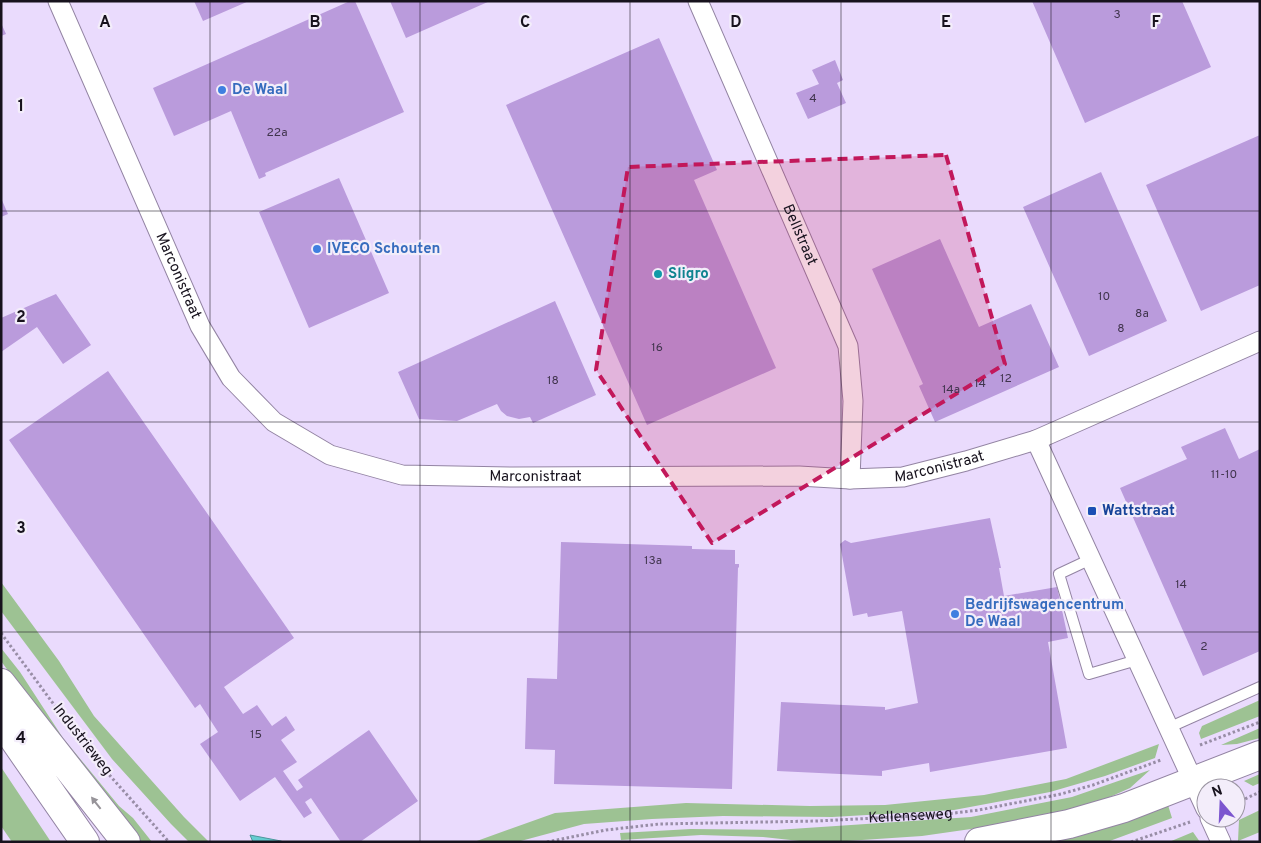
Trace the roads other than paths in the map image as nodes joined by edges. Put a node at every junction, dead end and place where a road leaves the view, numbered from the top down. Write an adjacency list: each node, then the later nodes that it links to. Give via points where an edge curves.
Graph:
1 (58, 1): 5 (street, Marconistraat, via 200,326 231,378 274,422 330,454 402,475 798,476)
2 (698, 1): 5 (street, Bellstraat, via 848,346 853,401)
3 (1260, 341): 4 (street, Marconistraat)
4 (1036, 440): 5 (street, Marconistraat, via 903,477); 6 (street)
5 (850, 479)
6 (1091, 559): 7 (street); 7 (lane, via 1059,574 1089,674)
7 (1137, 660): 11 (street)
8 (1, 683): 17 (main road, Industrieweg, one-way to 8)
9 (1260, 687): 11 (lane)
10 (1, 721): 16 (main road)
11 (1168, 728): 13 (street)
12 (1260, 755): 13 (main road)
13 (1193, 782): 14 (street); 18 (main road, via 1069,824)
14 (1196, 790)
15 (1213, 828): 19 (street)
16 (85, 842)
17 (126, 842)
18 (979, 842)
19 (1221, 842)

